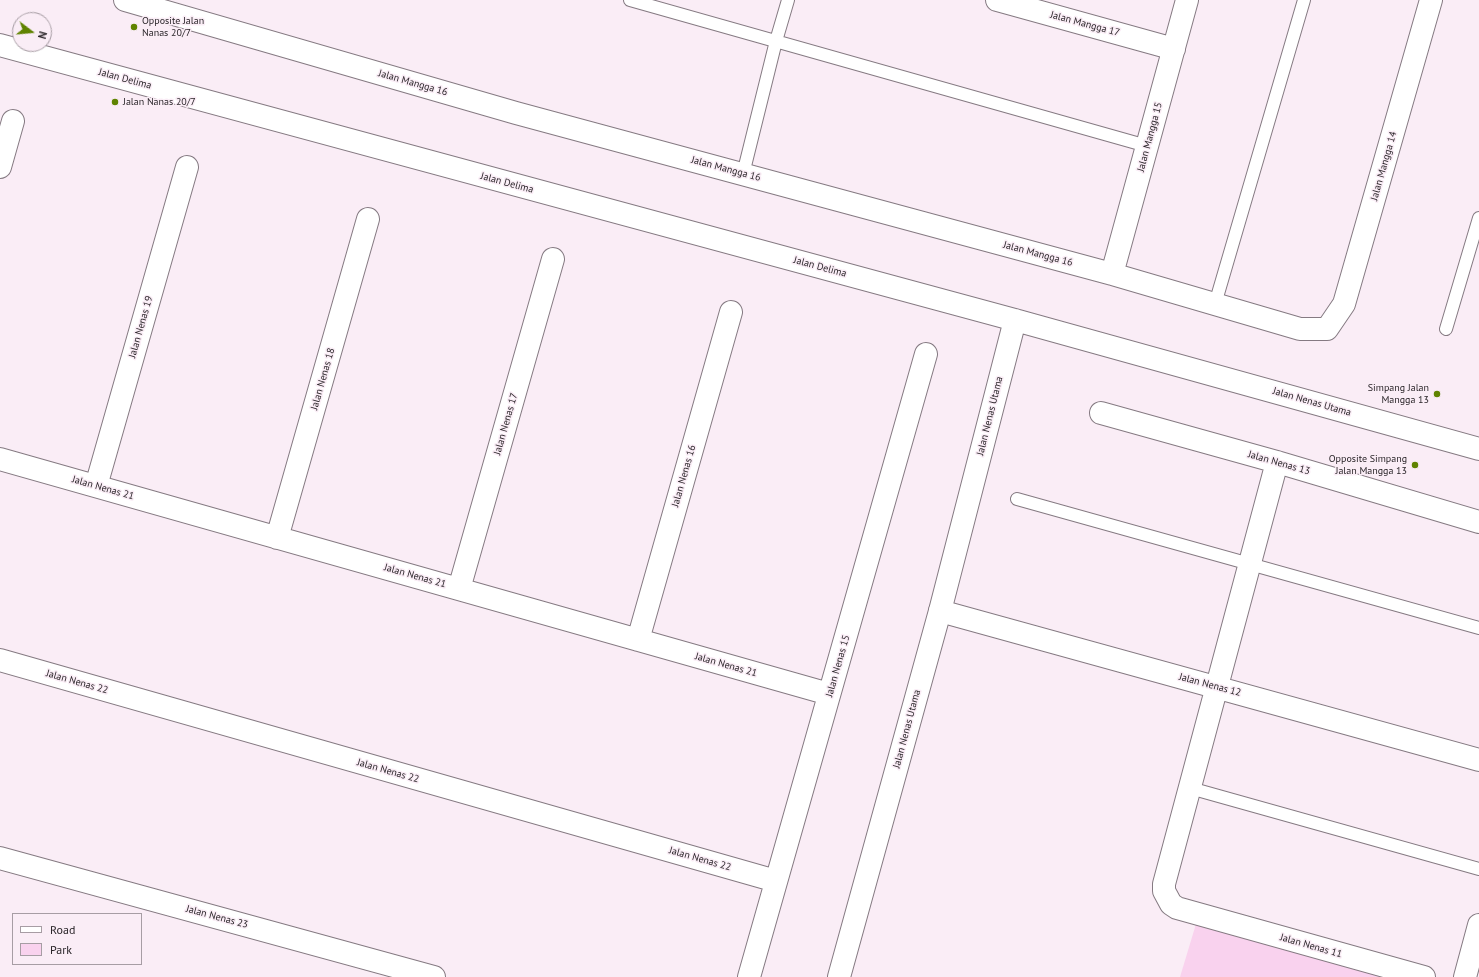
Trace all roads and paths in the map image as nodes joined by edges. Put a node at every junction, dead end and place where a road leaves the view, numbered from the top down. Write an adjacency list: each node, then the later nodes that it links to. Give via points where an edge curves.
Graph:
1 (125, 0): 15 (street, Jalan Mangga 16, via 516,113)
2 (630, 0): 8 (lane)
3 (788, 0): 8 (lane)
4 (997, 0): 10 (street, Jalan Mangga 17)
5 (1187, 0): 10 (street, Jalan Mangga 15)
6 (1304, 0): 20 (lane)
7 (1431, 0): 23 (street, Jalan Mangga 14, via 1344,304)
8 (776, 41): 12 (lane); 15 (lane)
9 (0, 46): 22 (street, Jalan Delima)
10 (1174, 49): 12 (street, Jalan Mangga 15)
11 (13, 120): 13 (street)
12 (1147, 146): 19 (street, Jalan Mangga 15)
13 (0, 167)
14 (187, 168): 30 (street, Jalan Nenas 19)
15 (743, 174): 19 (street, Jalan Mangga 16)
16 (1479, 218): 24 (lane)
17 (368, 219): 33 (street, Jalan Nenas 18)
18 (553, 259): 35 (street, Jalan Nenas 17)
19 (1112, 274): 20 (street, Jalan Mangga 16)
20 (1215, 304): 23 (street, Jalan Mangga 16, via 1300,330)
21 (731, 312): 38 (street, Jalan Nenas 16)
22 (1014, 320): 27 (street, Jalan Nenas Utama); 36 (street, Jalan Nenas Utama)
23 (1327, 329)
24 (1446, 329)
25 (926, 354): 41 (street, Jalan Nenas 15)
26 (1101, 413): 29 (street, Jalan Nenas 13)
27 (1479, 449)
28 (0, 459): 30 (street, Jalan Nenas 21)
29 (1277, 462): 32 (street, Jalan Nenas 13); 34 (street, Jalan Nenas 11)
30 (96, 486): 33 (street, Jalan Nenas 21)
31 (1017, 499): 34 (lane)
32 (1479, 522)
33 (277, 538): 35 (street, Jalan Nenas 21)
34 (1250, 564): 37 (lane); 40 (street, Jalan Nenas 11)
35 (459, 589): 38 (street, Jalan Nenas 21)
36 (940, 610): 40 (street, Jalan Nenas 12); 50 (street, Jalan Nenas Utama)
37 (1479, 628)
38 (638, 640): 41 (street, Jalan Nenas 21)
39 (0, 660): 46 (street, Jalan Nenas 22)
40 (1217, 687): 42 (street, Jalan Nenas 12); 43 (street, Jalan Nenas 11)
41 (830, 694): 46 (street, Jalan Nenas 15)
42 (1479, 760)
43 (1190, 788): 45 (lane); 51 (street, Jalan Nenas 11, via 1164,884 1164,891 1171,904)
44 (0, 858): 48 (street, Jalan Nenas 23)
45 (1479, 869)
46 (776, 881): 49 (street, Jalan Nenas 15)
47 (1479, 925): 52 (street)
48 (434, 977)
49 (749, 977)
50 (839, 977)
51 (1424, 977)
52 (1465, 977)

